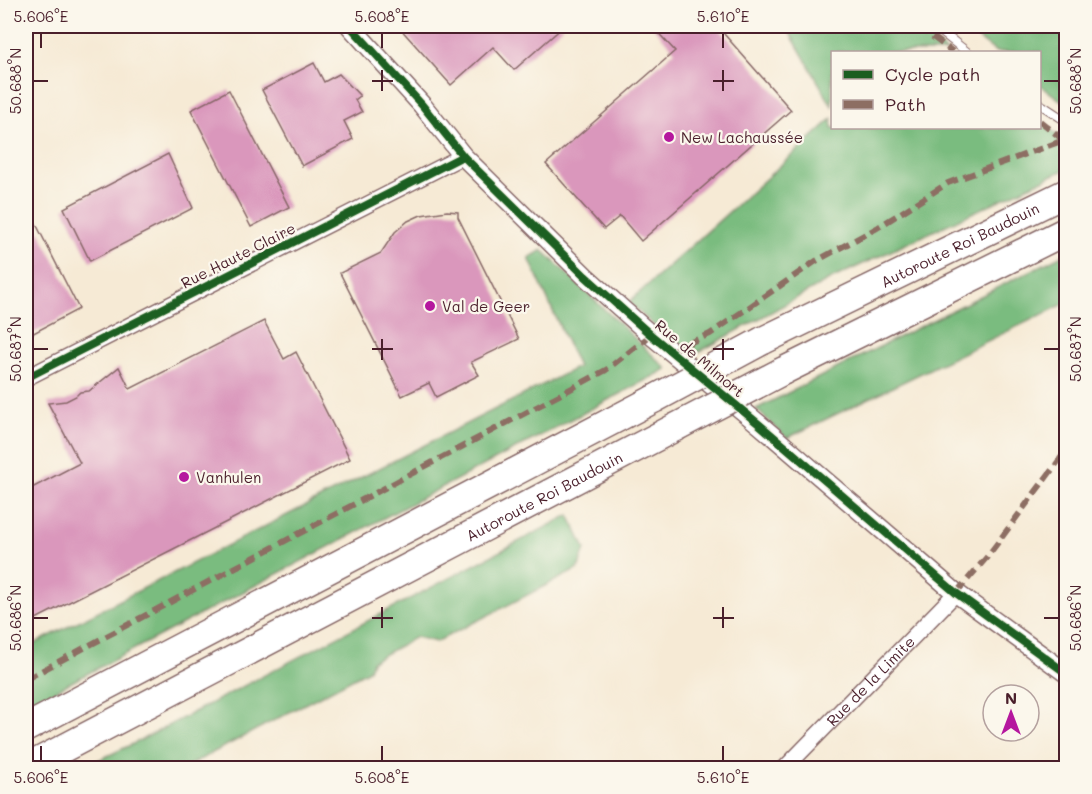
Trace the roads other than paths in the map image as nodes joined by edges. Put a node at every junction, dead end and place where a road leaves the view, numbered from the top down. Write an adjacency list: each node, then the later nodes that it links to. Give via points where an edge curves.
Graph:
1 (350, 26): 6 (street, Rue de Milmort)
2 (934, 26): 3 (lane)
3 (966, 51)
4 (1041, 105): 5 (lane)
5 (1066, 121)
6 (463, 156): 9 (street, Rue Haute Claire); 10 (street, Rue de Milmort, via 651,335)
7 (1066, 193): 12 (highway, Autoroute Roi Baudouin, bridge, via 762,341)
8 (1066, 231): 13 (highway, Autoroute Roi Baudouin, bridge, via 783,371)
9 (26, 378)
10 (956, 593): 11 (street, Rue de Milmort); 14 (street, Rue de la Limite)
11 (1066, 673)
12 (26, 728)
13 (26, 768)
14 (785, 768)

